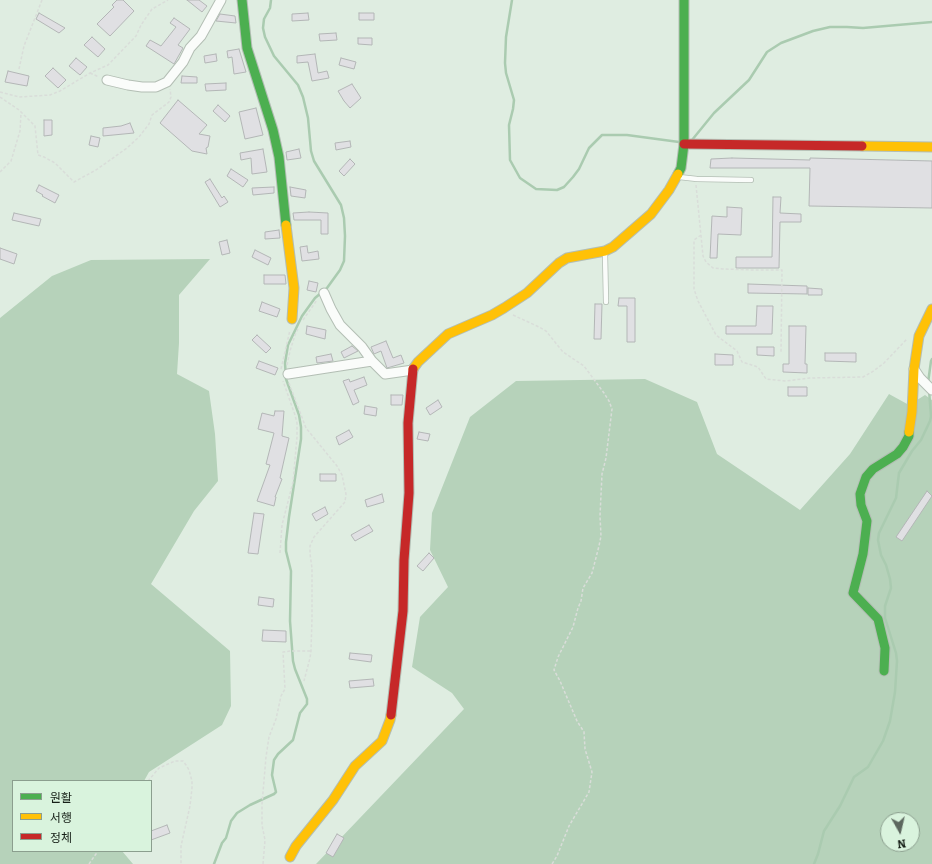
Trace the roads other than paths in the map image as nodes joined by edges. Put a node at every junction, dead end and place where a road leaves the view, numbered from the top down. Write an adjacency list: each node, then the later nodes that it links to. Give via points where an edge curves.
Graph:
1 (221, 0): 4 (street, via 201,36 167,82 156,87 142,87)
2 (242, 0): 13 (street, via 247,48 279,157 294,288)
3 (684, 0): 5 (street)
4 (107, 80)
5 (684, 144): 6 (street); 7 (street, via 681,168)
6 (932, 147)
7 (677, 177): 8 (lane); 9 (street, via 645,220)
8 (751, 180)
9 (605, 251): 11 (lane); 16 (street, via 567,258 536,286 504,308 448,334)
10 (324, 293): 14 (street, via 340,325)
11 (606, 302)
12 (932, 309): 15 (street, via 919,336)
13 (292, 319)
14 (372, 361): 16 (street, via 385,374); 17 (street)
15 (914, 369): 18 (street); 19 (street, via 909,436 897,454 873,469 866,477 860,494 867,521 854,593 878,619 885,648)
16 (413, 370): 20 (street, via 408,423 409,493 403,611 390,720 382,741 355,766)
17 (284, 375)
18 (932, 390)
19 (884, 670)
20 (290, 857)

